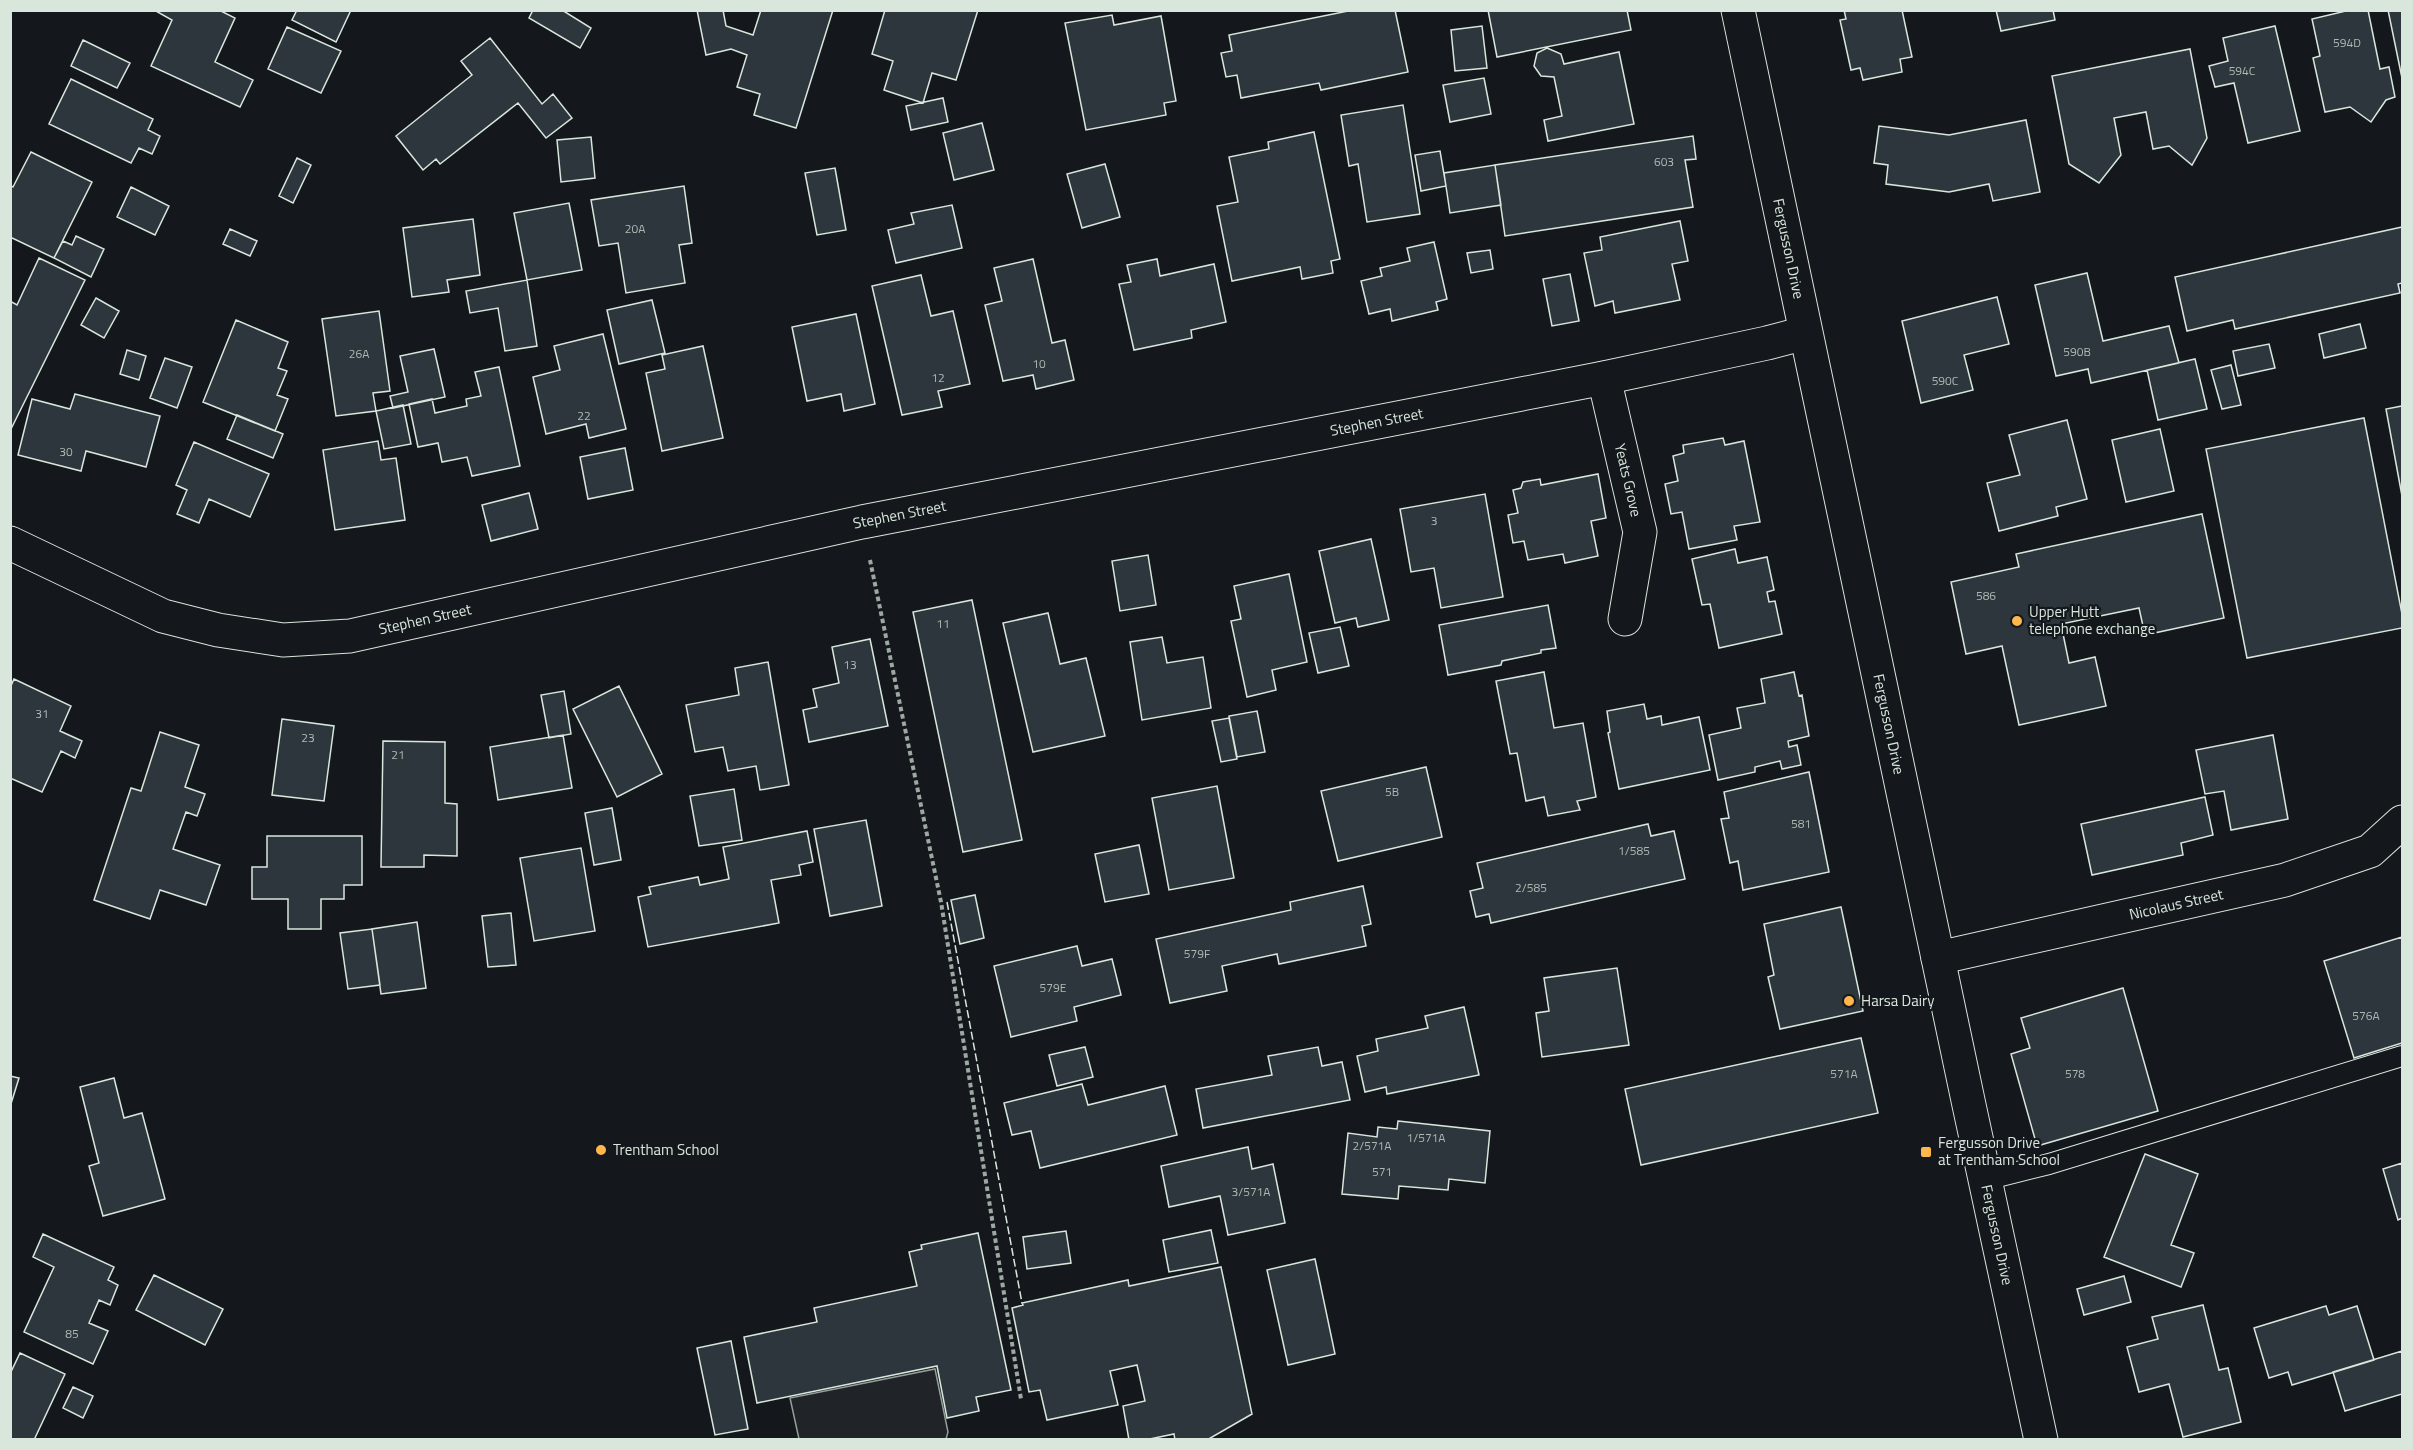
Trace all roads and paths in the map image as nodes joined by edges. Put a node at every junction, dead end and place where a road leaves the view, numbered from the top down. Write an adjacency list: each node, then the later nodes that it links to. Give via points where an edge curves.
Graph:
1 (1738, 10): 2 (street, Fergusson Drive)
2 (1805, 333): 3 (street, Stephen Street); 8 (street, Fergusson Drive)
3 (1604, 378): 4 (street, Stephen Street); 6 (street, Yeats Grove, via 1640,532)
4 (862, 522): 5 (street, Stephen Street, via 350,636 283,640 163,616); 11 (path, via 940,902)
5 (10, 543)
6 (1625, 619)
7 (2403, 822): 8 (street, Nicolaus Street, via 2370,851 2285,880)
8 (1938, 958): 10 (street, Fergusson Drive)
9 (2403, 1056): 10 (lane)
10 (1985, 1180): 12 (street, Fergusson Drive)
11 (1021, 1400)
12 (2041, 1440)

